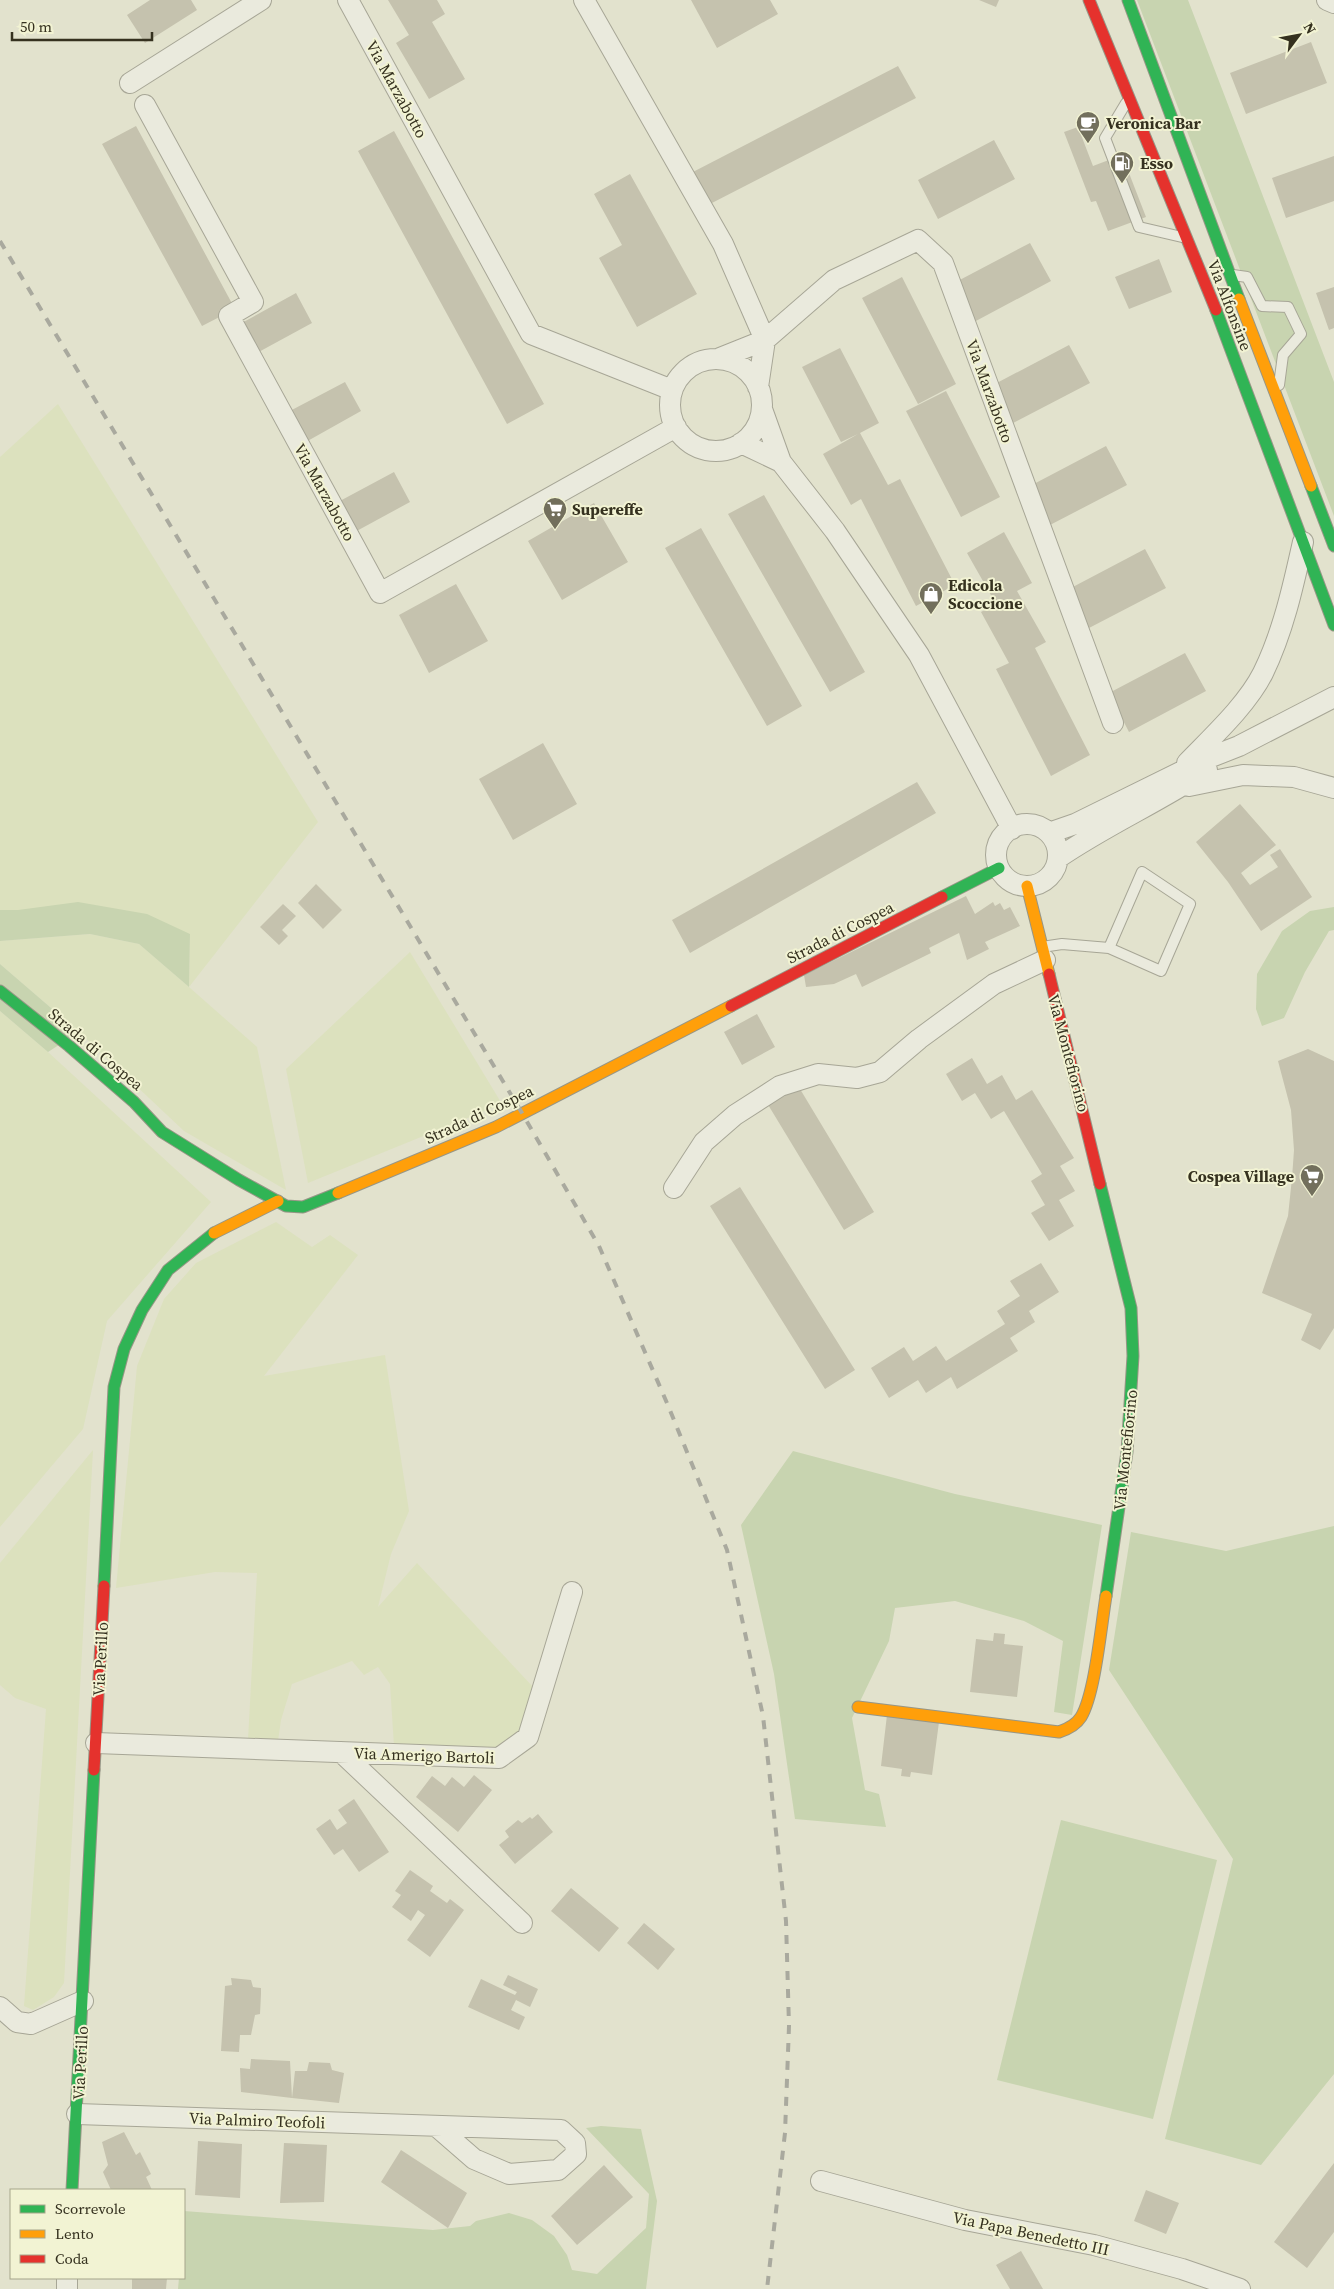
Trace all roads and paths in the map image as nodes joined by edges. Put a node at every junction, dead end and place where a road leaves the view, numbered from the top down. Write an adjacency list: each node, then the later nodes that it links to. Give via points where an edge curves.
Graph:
1 (261, 0): 6 (street)
2 (348, 0): 14 (street, Via Marzabotto, via 531,334)
3 (584, 0): 11 (street, via 723,244)
4 (1089, 0): 7 (street, Via Alfonsine)
5 (1128, 0): 10 (street, Via Alfonsine)
6 (130, 83)
7 (1129, 98): 9 (street, Via Alfonsine); 9 (lane, via 1105,138 1139,227)
8 (145, 105): 17 (street, Via Marzabotto, via 253,302 229,316 380,592)
9 (1186, 238): 22 (street, Via Alfonsine)
10 (1229, 274): 15 (street, Via Alfonsine); 15 (lane, via 1247,277 1262,306 1288,307 1301,334 1284,355)
11 (765, 340): 12 (street, Via Marzabotto); 13 (street); 26 (street, Via Marzabotto, via 834,280 918,240 943,263)
12 (720, 358): 13 (street, via 747,370); 14 (street, Via Marzabotto, via 705,359 690,366 679,376)
13 (758, 387): 16 (street)
14 (672, 390): 17 (street, via 670,409)
15 (1277, 401): 20 (street, Via Alfonsine)
16 (762, 409): 18 (street, via 751,434); 19 (street)
17 (676, 427): 18 (street, via 685,439 712,451)
18 (741, 444): 19 (street)
19 (781, 462): 29 (street, via 835,531 919,655)
20 (1309, 483): 21 (street); 23 (street, Via Alfonsine)
21 (1334, 519)
22 (1303, 542): 24 (street, Via Alfonsine); 27 (street, via 1291,598 1262,674 1227,723)
23 (1334, 546)
24 (1334, 625)
25 (1334, 697): 27 (street)
26 (1112, 723)
27 (1178, 781): 28 (street, via 1243,774 1294,777); 30 (street); 31 (street)
28 (1334, 788)
29 (1012, 829): 30 (street, via 1035,825); 32 (street, via 1000,842 997,851)
30 (1049, 833): 31 (street, via 1056,844)
31 (1058, 858): 33 (street, via 1052,875 1045,881)
32 (1000, 868): 33 (street, via 1011,882); 38 (street, Strada di Cospea, via 496,1127 303,1207 286,1206)
33 (1027, 886): 35 (street, Via Montefiorino)
34 (1109, 948): 34 (lane, via 1161,971 1190,904 1142,872); 35 (lane, via 1062,944)
35 (1043, 953): 37 (street, via 994,984 880,1072 857,1078 818,1074 780,1086 735,1115 704,1142); 40 (street, Via Montefiorino, via 1125,1278 1134,1353 1120,1510 1090,1689 1083,1713 1073,1728 1059,1732)
36 (0, 991): 38 (street, Strada di Cospea, via 126,1096 162,1132)
37 (674, 1188)
38 (278, 1201): 41 (street, Via Perillo, via 208,1236 168,1270 142,1310 124,1348 114,1387)
39 (572, 1592): 42 (street, Via Amerigo Bartoli, via 528,1737 499,1758)
40 (858, 1708)
41 (96, 1743): 42 (street, Via Amerigo Bartoli); 44 (street, Via Perillo)
42 (340, 1752): 43 (street, Via Amerigo Bartoli)
43 (522, 1923)
44 (83, 2001): 45 (street, via 31,2024 17,2022); 46 (street, Via Perillo)
45 (0, 2007)
46 (77, 2114): 47 (street, Via Palmiro Teofoli); 49 (street, Via Perillo)
47 (436, 2126): 47 (street, Via Palmiro Teofoli, via 561,2130 575,2142 576,2154 558,2170 509,2174 474,2159)
48 (821, 2181): 50 (street, Via Papa Benedetto III, via 965,2220 1094,2245)
49 (72, 2189)
50 (1240, 2289)

